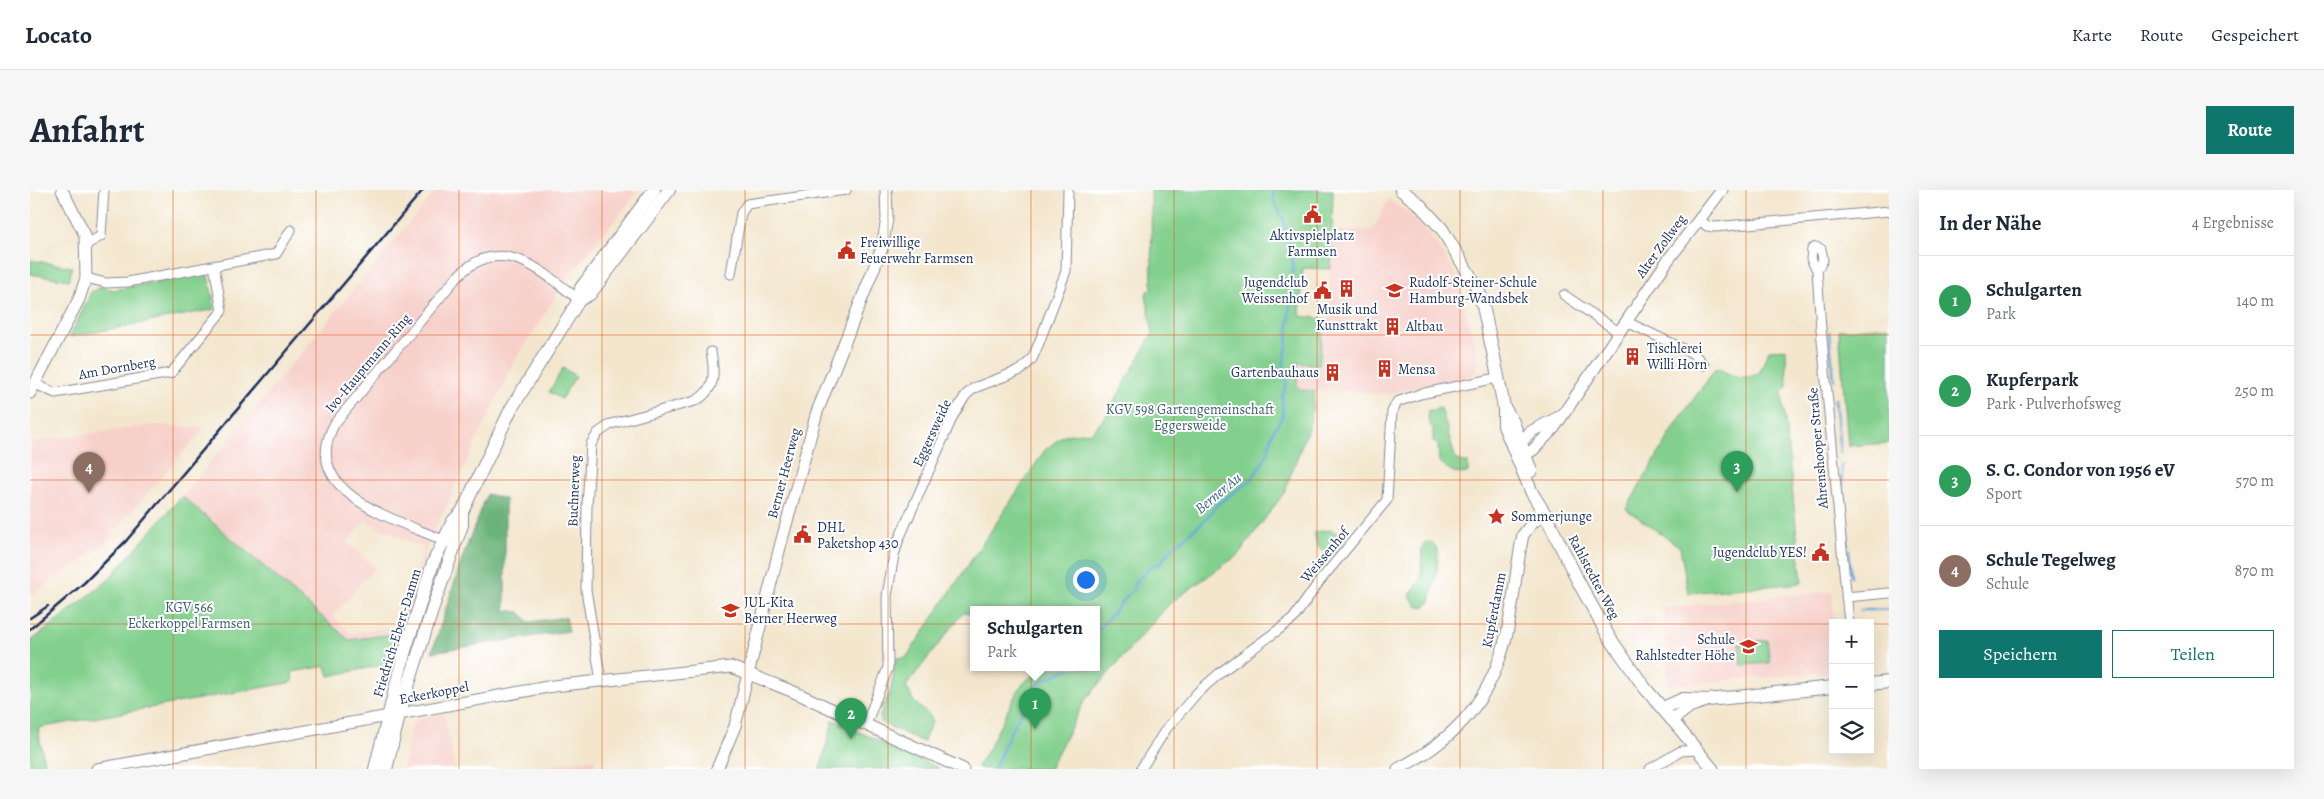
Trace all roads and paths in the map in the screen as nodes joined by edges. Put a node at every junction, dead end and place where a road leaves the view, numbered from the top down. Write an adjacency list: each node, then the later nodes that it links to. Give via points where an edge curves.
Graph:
1 (62, 190): 13 (street)
2 (104, 190): 13 (street, via 101,236)
3 (654, 190): 19 (main road, Friedrich-Ebert-Damm, via 581,288)
4 (669, 190): 19 (main road, Friedrich-Ebert-Damm, via 590,294)
5 (846, 190): 16 (street, via 747,204 741,213)
6 (886, 190): 37 (street, Berner Heerweg, via 887,219 882,248 817,412)
7 (1068, 190): 47 (street, Eggersweide, via 1066,271 1040,343 1032,359 1021,370 974,388 966,395 953,416 899,539 887,596 888,668)
8 (1722, 190): 11 (street, Alter Zollweg)
9 (1404, 191): 24 (main road, Rahlstedter Weg, via 1442,229 1476,286)
10 (1889, 212): 11 (street, via 1714,227)
11 (1699, 220): 20 (street, Alter Zollweg)
12 (290, 230): 14 (street, via 276,254)
13 (87, 244): 17 (street)
14 (214, 266): 17 (street, via 128,282); 25 (street, Am Dornberg, via 222,311 171,373 55,393)
15 (1817, 270): 35 (street, Ahrenshooper Straße)
16 (731, 274)
17 (86, 278): 25 (street, via 79,299)
18 (1564, 295): 21 (street)
19 (579, 300): 33 (main road, Friedrich-Ebert-Damm, via 511,410 462,512 452,521); 33 (street, Ivo-Hauptmann-Ring, via 519,259 500,255 479,260 457,277 329,435 328,463 332,476 346,491 375,511)
20 (1627, 322): 21 (street, Alter Zollweg); 23 (street, via 1694,354)
21 (1620, 333): 27 (street, Alter Zollweg)
22 (711, 352): 38 (street, Buchnerweg, via 714,380 704,396 611,424 598,433 591,444 586,590)
23 (1704, 365)
24 (1497, 378): 26 (main road, Rahlstedter Weg); 54 (street, Weissenhof, via 1397,402 1392,412 1387,500 1319,582 1293,619 1197,693 1166,729)
25 (32, 388)
26 (1504, 407): 28 (main road, Rahlstedter Weg); 31 (main road, Rahlstedter Weg, via 1504,426)
27 (1559, 417): 29 (street, Alter Zollweg); 31 (street, Alter Zollweg, via 1548,434)
28 (1513, 422): 29 (street); 30 (main road, Rahlstedter Weg)
29 (1530, 432): 30 (street, Alter Zollweg)
30 (1520, 442): 31 (main road, Rahlstedter Weg)
31 (1519, 456): 32 (main road, Rahlstedter Weg, via 1543,499)
32 (1545, 514): 44 (main road, Rahlstedter Weg, via 1609,637); 55 (street, Kupferdamm, via 1523,535 1505,639 1485,691 1472,712 1447,738)
33 (449, 543): 41 (main road, Friedrich-Ebert-Damm, via 423,592); 45 (main road, Friedrich-Ebert-Damm)
34 (1889, 593): 35 (street)
35 (1846, 597): 36 (street, Ahrenshooper Straße)
36 (1849, 619)
37 (748, 672): 38 (street, Eckerkoppel, via 727,667); 47 (street, Eckerkoppel); 52 (street, Berner Heerweg, via 731,740)
38 (600, 681): 45 (street, Eckerkoppel)
39 (1889, 682): 40 (main road)
40 (1874, 684)
41 (395, 687): 45 (main road); 45 (main road, Friedrich-Ebert-Damm)
42 (1829, 687): 43 (main road)
43 (1708, 700): 44 (main road, via 1683,699); 46 (main road, via 1690,706)
44 (1663, 708): 46 (main road, Rahlstedter Weg)
45 (400, 713): 49 (street, Eckerkoppel); 50 (main road, Friedrich-Ebert-Damm); 51 (main road, Friedrich-Ebert-Damm)
46 (1672, 720): 48 (street, Rahlstedter Weg)
47 (866, 724): 53 (street, Eckerkoppel)
48 (1698, 750): 56 (street, via 1673,754); 57 (street, Rahlstedter Weg)
49 (97, 769)
50 (375, 769)
51 (386, 769)
52 (717, 769)
53 (963, 769)
54 (1141, 769)
55 (1398, 769)
56 (1650, 769)
57 (1713, 769)

